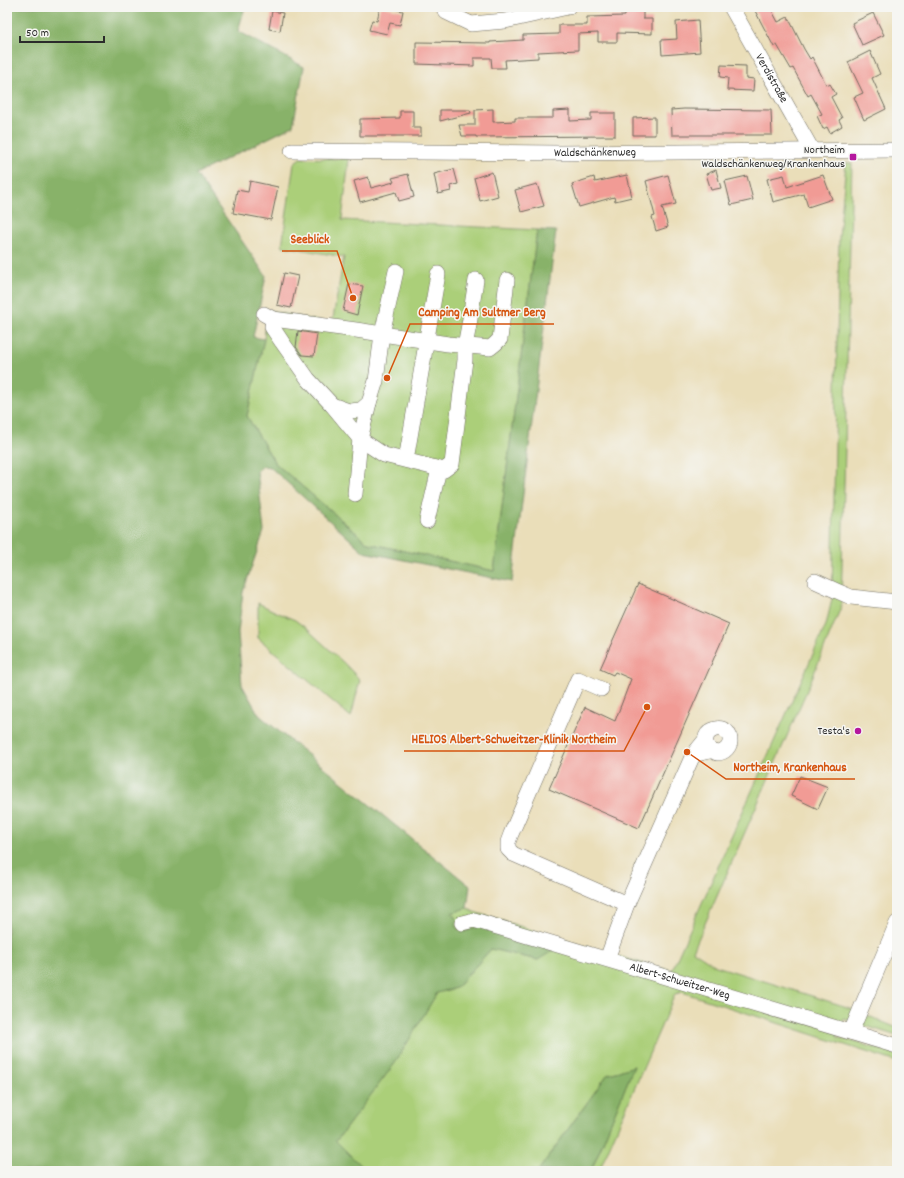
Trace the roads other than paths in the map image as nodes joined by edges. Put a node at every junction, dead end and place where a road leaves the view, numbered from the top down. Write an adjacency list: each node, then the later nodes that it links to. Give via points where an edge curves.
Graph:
1 (443, 7): 4 (street, via 446,12 471,24 505,21)
2 (568, 7): 4 (street)
3 (731, 7): 5 (street, Verdistraße)
4 (554, 9)
5 (812, 150): 6 (street, Waldschänkenweg); 7 (street, Waldschänkenweg, via 567,153)
6 (897, 150)
7 (292, 151)
8 (396, 271): 12 (street)
9 (438, 274): 13 (street)
10 (476, 280): 14 (street)
11 (507, 280): 14 (street, via 500,339 490,348)
12 (382, 334): 13 (street); 15 (street, via 376,381); 16 (street, via 268,317 308,380)
13 (427, 341): 14 (street); 18 (street)
14 (465, 346): 19 (street, via 452,464 444,470)
15 (370, 403): 16 (street, via 361,410 349,411); 17 (street)
16 (332, 405): 17 (street)
17 (360, 439): 18 (street, via 384,455); 20 (street)
18 (406, 460): 19 (street)
19 (439, 469): 21 (street)
20 (355, 494)
21 (427, 522)
22 (815, 581): 23 (street, via 851,597)
23 (897, 602)
24 (601, 688): 26 (street, via 578,679 511,834 508,849 513,854)
25 (709, 745): 26 (street, via 693,755)
26 (628, 904): 29 (street)
27 (462, 923): 29 (street, Albert-Schweitzer-Weg, via 474,920)
28 (897, 924): 30 (street)
29 (607, 959): 30 (street, Albert-Schweitzer-Weg)
30 (851, 1032): 31 (street, Albert-Schweitzer-Weg)
31 (897, 1046)

